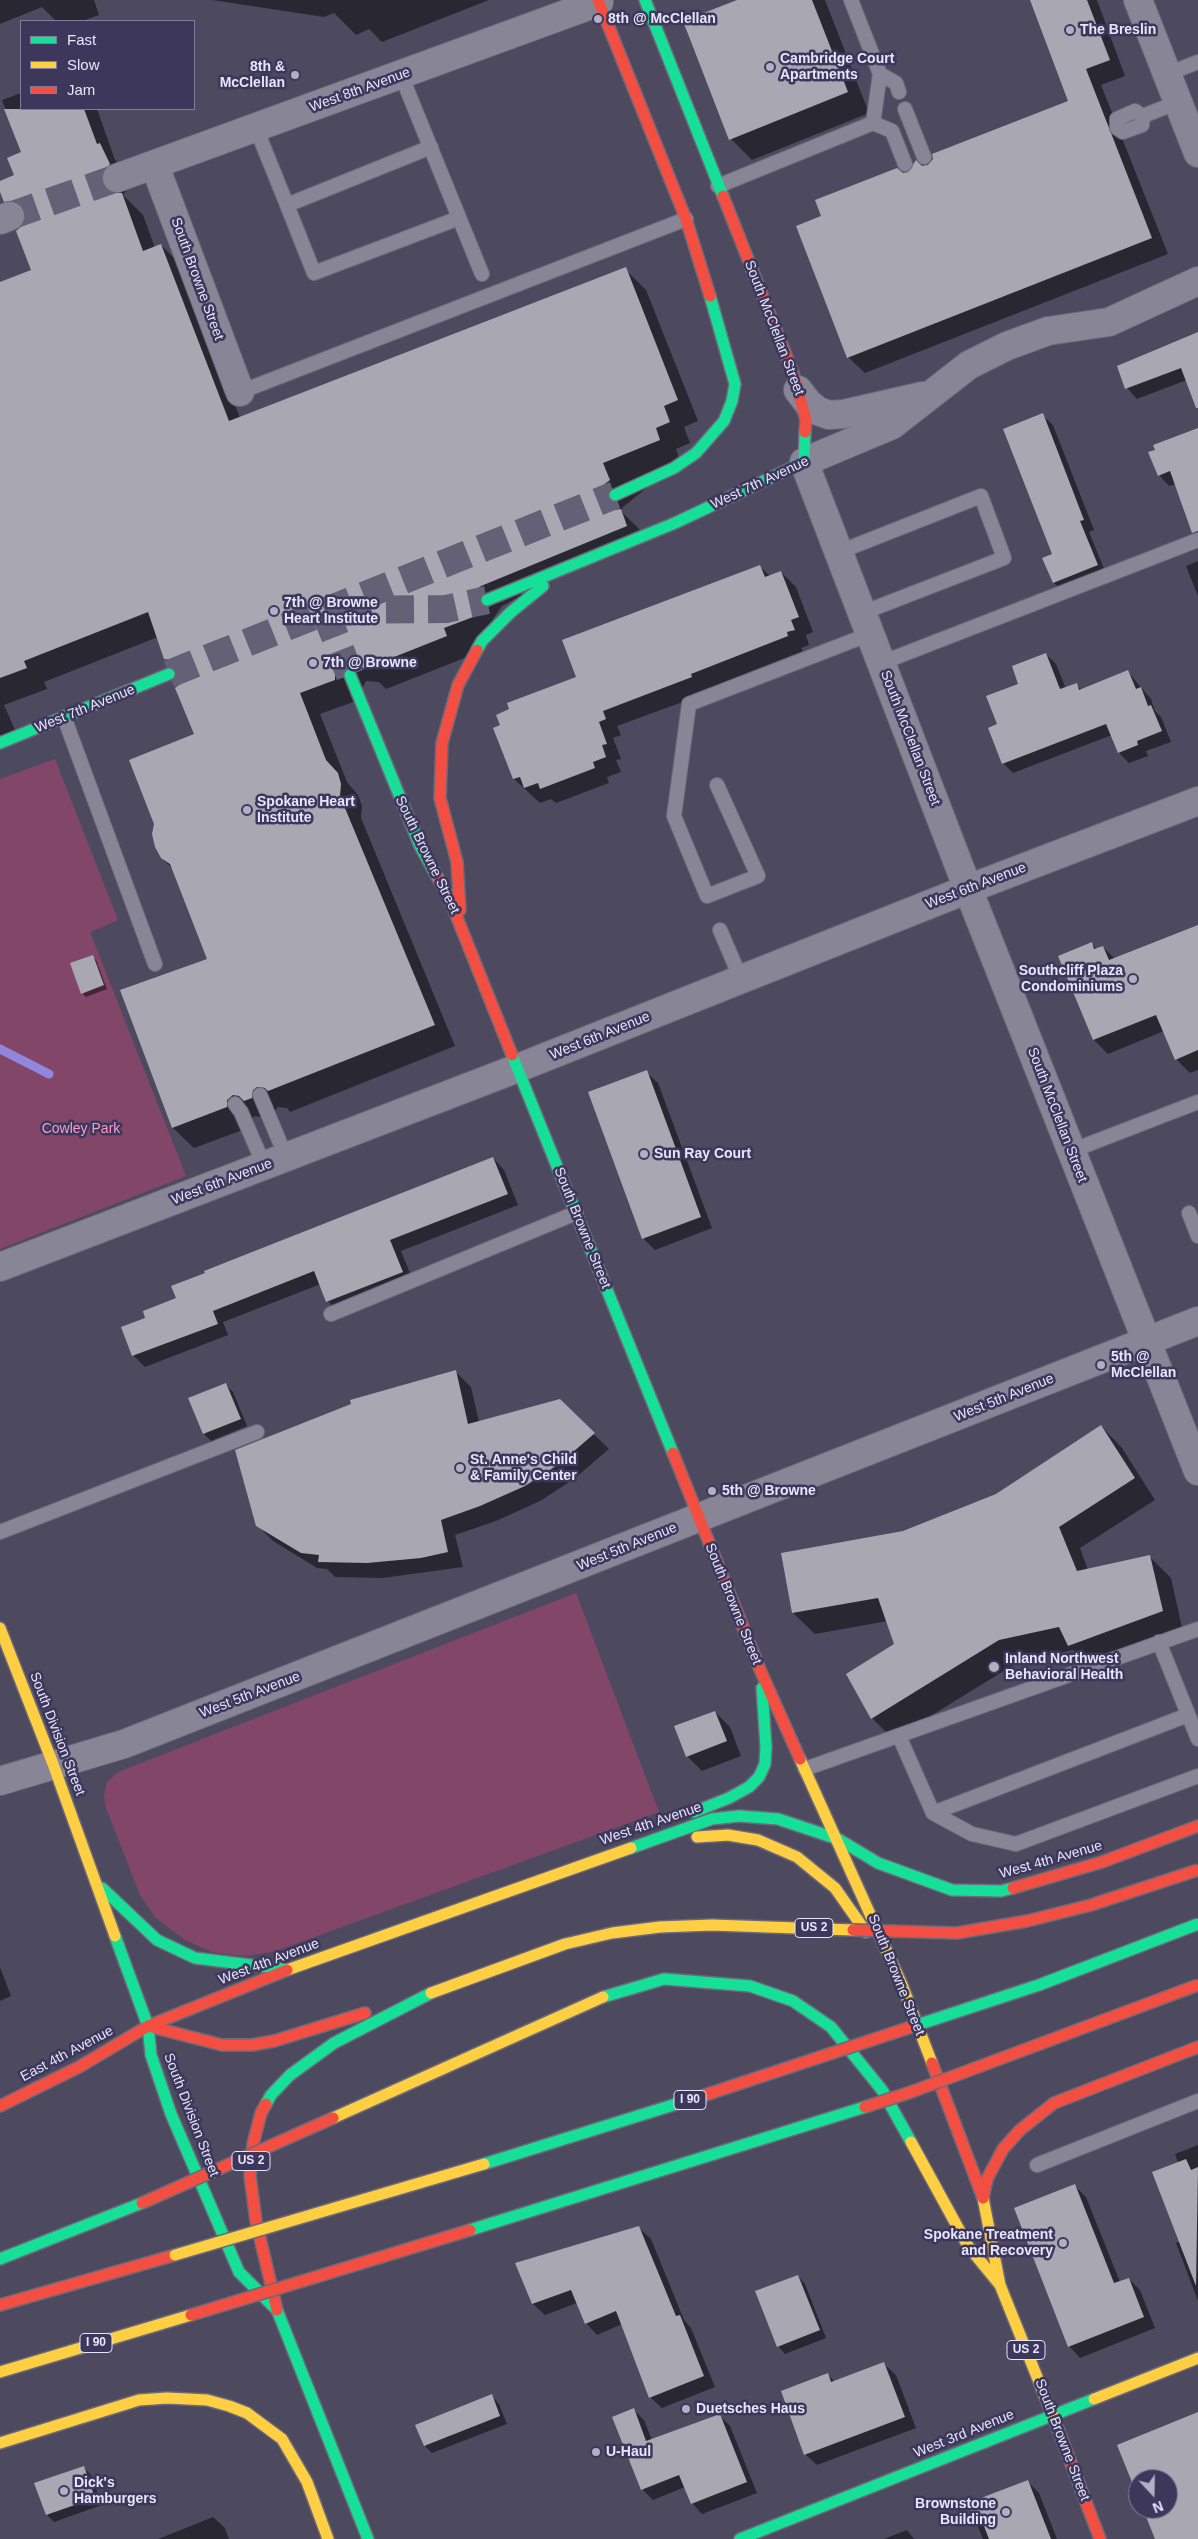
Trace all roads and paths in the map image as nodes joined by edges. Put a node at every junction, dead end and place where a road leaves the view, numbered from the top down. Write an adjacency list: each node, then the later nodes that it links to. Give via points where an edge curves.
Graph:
1 (645, 0): 21 (main road, South McClellan Street)
2 (851, 0): 6 (lane)
3 (1138, 0): 7 (street)
4 (600, 1): 8 (street, West 8th Avenue); 24 (main road)
5 (1198, 62): 7 (lane)
6 (880, 74): 9 (lane, via 896,83); 12 (lane)
7 (1167, 74): 10 (street)
8 (401, 75): 13 (street, West 8th Avenue); 15 (lane)
9 (899, 92)
10 (1178, 102): 14 (lane, via 1143,116 1135,111 1118,119); 16 (street)
11 (906, 109): 17 (lane)
12 (873, 123): 18 (lane, via 892,131); 21 (lane)
13 (256, 128): 19 (street, West 8th Avenue); 22 (lane)
14 (1114, 129)
15 (431, 147): 22 (lane); 23 (lane)
16 (1198, 153)
17 (924, 157)
18 (905, 164)
19 (155, 166): 20 (street, West 8th Avenue); 29 (street, South Browne Street)
20 (117, 178)
21 (718, 186): 28 (main road, South McClellan Street)
22 (287, 204): 23 (lane, via 314,273)
23 (459, 218): 25 (lane)
24 (686, 219): 29 (lane); 31 (main road, via 732,368 735,384 732,401 724,421 696,453 674,468)
25 (482, 274)
26 (1198, 281): 27 (street, West 7th Avenue, via 1109,322 1048,331 1023,339 969,365)
27 (940, 387): 28 (street, West 7th Avenue, via 910,400 829,415 813,407); 30 (street, West 7th Avenue, via 892,425)
28 (798, 390): 30 (main road, South McClellan Street, via 806,420)
29 (240, 392)
30 (804, 462): 33 (street, South McClellan Street); 34 (main road, West 7th Avenue)
31 (615, 495)
32 (1198, 540): 37 (lane)
33 (839, 552): 36 (street, South McClellan Street); 36 (lane, via 981,496 1004,558)
34 (572, 567): 35 (main road, West 7th Avenue); 45 (main road, West 7th Avenue, via 537,590 482,641 458,685 449,713 442,743 440,798 457,862)
35 (487, 600)
36 (866, 624): 37 (street, South McClellan Street); 42 (lane, via 689,704 674,816 707,896 758,876)
37 (881, 663): 44 (street, South McClellan Street)
38 (169, 674): 40 (main road, West 7th Avenue)
39 (350, 675): 45 (main road, South Browne Street, via 400,802)
40 (64, 718): 41 (main road, West 7th Avenue); 47 (lane)
41 (0, 743)
42 (717, 785)
43 (1198, 800): 44 (street, West 6th Avenue)
44 (968, 889): 48 (street, West 6th Avenue); 53 (street, South McClellan Street)
45 (461, 926): 49 (main road, South Browne Street)
46 (720, 930): 48 (lane)
47 (155, 964)
48 (741, 979): 49 (street, West 6th Avenue)
49 (518, 1068): 54 (street, West 6th Avenue); 55 (main road, South Browne Street)
50 (260, 1094): 54 (lane)
51 (1198, 1102): 53 (lane)
52 (235, 1104): 54 (lane)
53 (1071, 1151): 61 (street, South McClellan Street)
54 (275, 1161): 58 (street, West 6th Avenue)
55 (576, 1213): 59 (lane); 64 (main road, South Browne Street)
56 (1190, 1213): 57 (lane)
57 (1198, 1236)
58 (0, 1268)
59 (331, 1314)
60 (1198, 1321): 61 (street, West 5th Avenue)
61 (1147, 1341): 63 (street, South McClellan Street); 64 (street, West 5th Avenue)
62 (257, 1432): 65 (lane)
63 (1198, 1471)
64 (698, 1518): 69 (main road, South Browne Street); 73 (street, West 5th Avenue, via 124,1744)
65 (0, 1532)
66 (0, 1628): 73 (main road, South Division Street)
67 (1198, 1629): 68 (lane)
68 (1160, 1642): 70 (lane); 71 (lane)
69 (761, 1672): 74 (main road, South Browne Street); 78 (main road, via 766,1746 765,1764 759,1776 749,1787 730,1798)
70 (1188, 1715): 72 (lane); 77 (lane)
71 (899, 1736): 74 (lane); 77 (lane)
72 (1198, 1739)
73 (53, 1764): 76 (street, West 5th Avenue); 84 (main road, South Division Street)
74 (806, 1769): 81 (main road, South Browne Street)
75 (1198, 1776): 77 (lane, via 1016,1844 972,1834)
76 (0, 1781)
77 (933, 1813)
78 (684, 1816)
79 (666, 1823): 82 (main road)
80 (1198, 1826): 81 (main road, West 4th Avenue, via 1066,1874 1001,1891 952,1890 878,1862)
81 (838, 1839): 82 (main road, West 4th Avenue, via 778,1819 739,1816 712,1819); 87 (main road, South Browne Street)
82 (634, 1846): 86 (main road, West 4th Avenue); 87 (main road, via 728,1835 758,1840 797,1857 835,1888)
83 (1198, 1870): 89 (main road, US 2, bridge, via 1091,1905 1027,1921 957,1933 712,1925 612,1933 556,1947)
84 (95, 1879): 86 (main road, via 157,1940 195,1958); 90 (main road, South Division Street)
85 (1198, 1924): 98 (main road, I 90, bridge, via 1039,1985 700,2097 498,2160)
86 (287, 1970): 90 (main road, West 4th Avenue)
87 (902, 1985): 95 (main road, South Browne Street)
88 (1198, 1986): 101 (main road, I 90, bridge, via 911,2092 725,2152)
89 (431, 1993): 90 (main road, via 252,2045 222,2045); 99 (main road, US 2, via 313,2058 271,2095 261,2113 253,2144 250,2176 256,2221)
90 (148, 2026): 93 (main road, East 4th Avenue, via 78,2067); 99 (main road, South Division Street, via 151,2055 159,2081 239,2272)
91 (1198, 2047): 95 (main road, US 2, via 1054,2104 1020,2130 1004,2149 987,2179)
92 (1198, 2101): 94 (lane)
93 (0, 2106)
94 (1038, 2165)
95 (982, 2198): 97 (main road, South Browne Street / US 2)
96 (0, 2259): 97 (main road, bridge, via 142,2203 604,1997 664,1979 750,1986 793,2001 831,2027 882,2090 968,2246)
97 (1000, 2285): 102 (main road, South Browne Street / US 2)
98 (0, 2305)
99 (277, 2310): 105 (main road, South Division Street / US 2)
100 (1198, 2358): 102 (main road, West 3rd Avenue)
101 (0, 2372)
102 (1053, 2415): 106 (main road, West 3rd Avenue); 107 (main road, South Browne Street / US 2)
103 (0, 2443): 104 (main road, via 139,2400 207,2400 229,2406 247,2413 282,2439 307,2482)
104 (328, 2539)
105 (368, 2539)
106 (740, 2539)
107 (1100, 2539)

